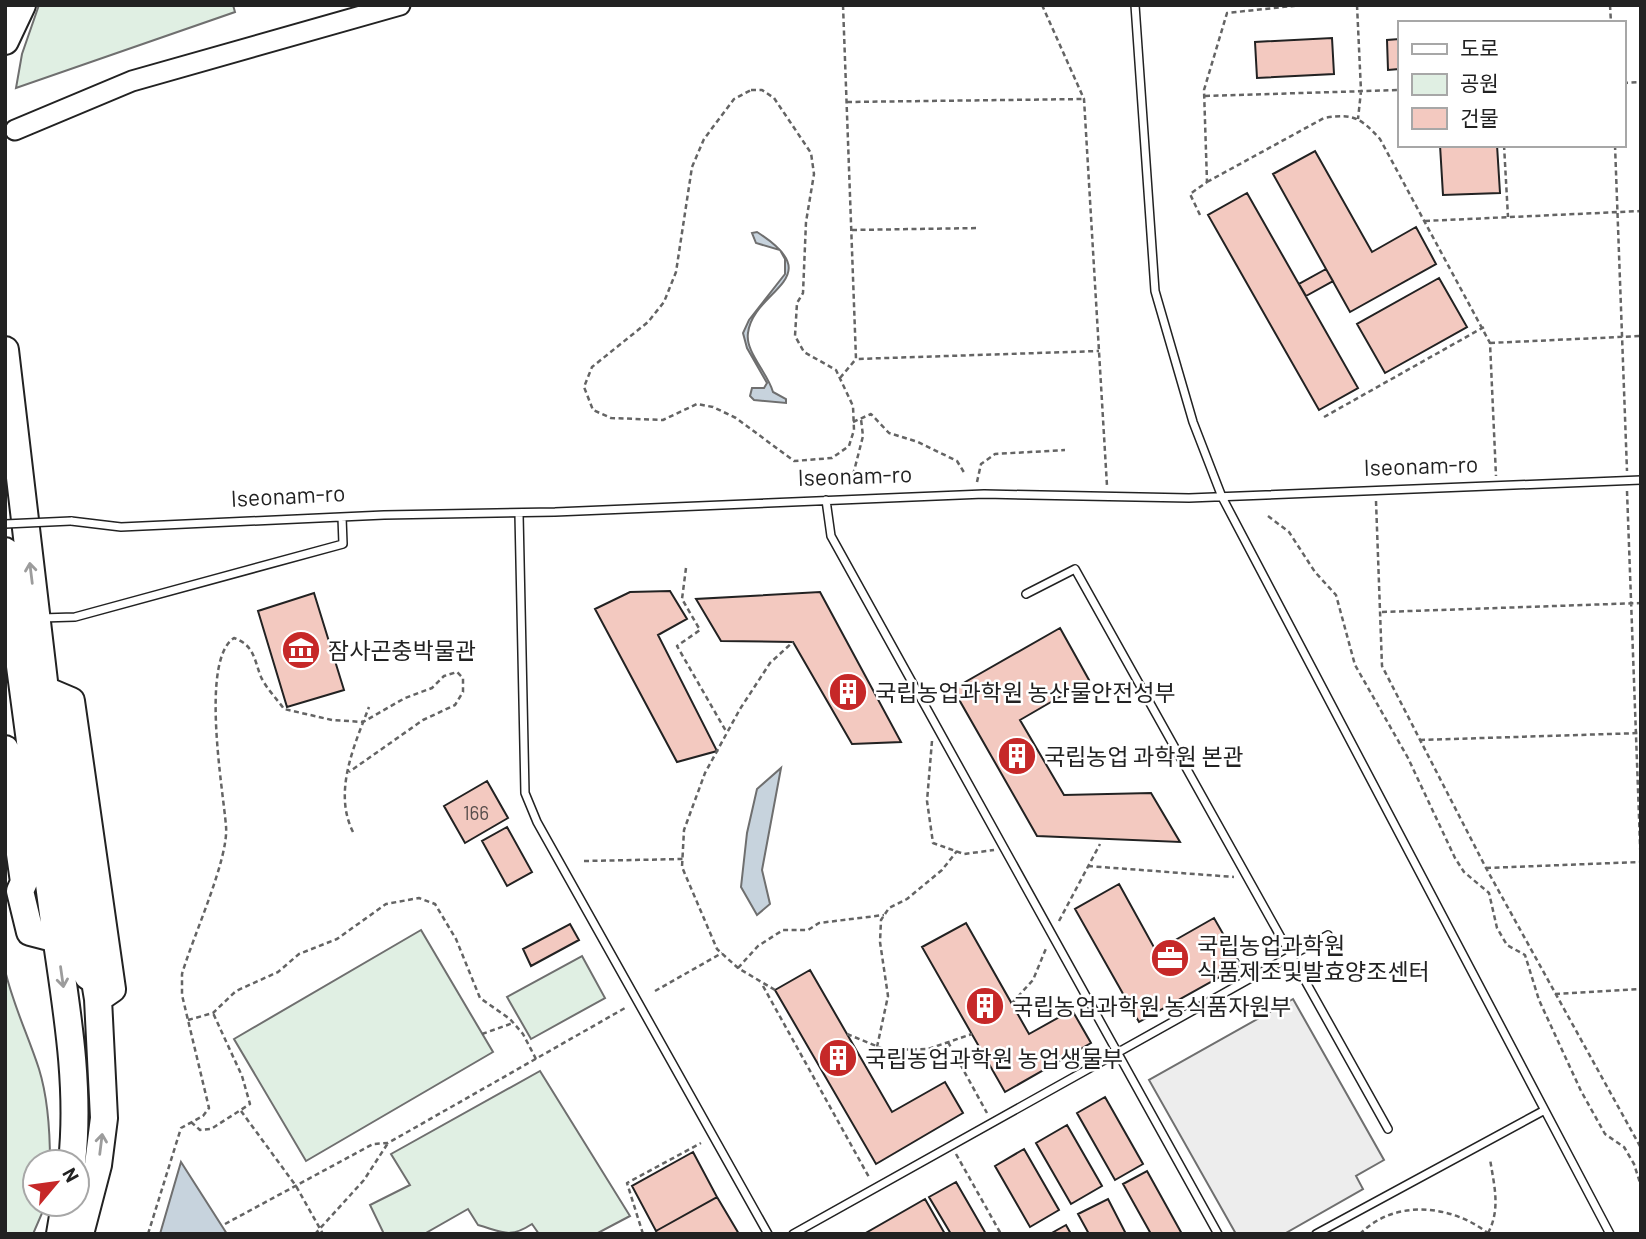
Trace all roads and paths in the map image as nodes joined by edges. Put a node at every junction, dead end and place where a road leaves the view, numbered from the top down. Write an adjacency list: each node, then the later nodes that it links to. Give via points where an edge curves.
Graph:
1 (22, 5): 8 (highway)
2 (400, 5): 15 (main road, via 132,81)
3 (844, 5): 13 (path)
4 (1042, 5): 12 (path)
5 (1135, 5): 46 (lane, via 1155,291 1193,422)
6 (1302, 5): 11 (path, via 1227,13)
7 (1357, 5): 10 (path)
8 (5, 41)
9 (1398, 90): 10 (path)
10 (1361, 91): 11 (path); 14 (path)
11 (1205, 96): 18 (path)
12 (1084, 99): 13 (path); 31 (path)
13 (847, 102): 25 (path)
14 (1358, 119): 18 (path, via 1343,115 1324,118); 23 (path, via 1380,139)
15 (15, 130)
16 (1504, 147): 22 (path)
17 (1615, 147): 20 (path)
18 (1206, 182): 21 (path, via 1190,194)
19 (1641, 211): 20 (path)
20 (1618, 212): 22 (path); 28 (path)
21 (1200, 215)
22 (1508, 217): 23 (path)
23 (1425, 221): 26 (path)
24 (979, 228): 25 (path)
25 (852, 230): 32 (path)
26 (1484, 327): 29 (path); 34 (path)
27 (1641, 336): 28 (path)
28 (1622, 337): 29 (path); 40 (path)
29 (1490, 343): 42 (path)
30 (5, 350): 58 (highway, one-way to 30)
31 (1099, 351): 32 (path); 45 (path)
32 (856, 359): 33 (path)
33 (840, 378): 36 (path, via 853,406); 36 (path, via 835,370 804,352 795,336 814,174 811,153 774,98 762,90 751,90 734,99 704,139 692,167 676,272 664,302 648,322 592,367 584,387 593,410 611,418 663,420 697,404 713,407 736,418 794,461 832,458 849,446)
34 (1324, 417)
35 (861, 419): 36 (path); 38 (path, via 871,414 889,433 957,461); 41 (path, via 863,436)
36 (853, 422)
37 (1065, 450): 44 (path, via 995,454 981,464)
38 (965, 474)
39 (1641, 480): 40 (lane, Iseonam-ro)
40 (1627, 481): 42 (lane, Iseonam-ro); 55 (path)
41 (851, 483)
42 (1496, 486): 43 (lane, Iseonam-ro)
43 (1376, 491): 46 (lane, Iseonam-ro); 57 (path)
44 (974, 495): 45 (lane, Iseonam-ro); 47 (lane, Iseonam-ro)
45 (1108, 496): 46 (lane, Iseonam-ro)
46 (1222, 497): 107 (lane)
47 (825, 500): 48 (lane, Iseonam-ro); 62 (lane, via 831,536)
48 (519, 514): 50 (lane, Iseonam-ro); 128 (lane, via 525,793)
49 (1268, 516): 118 (path, via 1289,532 1314,572 1336,595 1354,665 1408,758 1464,873 1489,893 1507,945 1525,955 1539,1000 1581,1091 1605,1134 1624,1147)
50 (342, 517): 51 (lane, Iseonam-ro, bridge, via 121,527 71,521); 58 (lane, via 343,544 75,617)
51 (5, 524)
52 (5, 551): 58 (highway)
53 (686, 568): 64 (path, via 682,599 700,630 677,646)
54 (1026, 594): 80 (lane, via 1075,569)
55 (1631, 603): 56 (path); 57 (path); 65 (path)
56 (1641, 603)
57 (1380, 612): 66 (path, via 1382,666)
58 (14, 621): 83 (highway); 120 (highway, one-way to 58, via 98,1166 104,1118 98,973 51,693)
59 (793, 642): 64 (path, via 770,663)
60 (5, 658): 83 (highway, via 40,910)
61 (369, 707): 63 (path)
62 (933, 721): 72 (lane); 73 (path, via 927,801 933,842)
63 (363, 722): 68 (path); 68 (path, via 432,688 444,676 457,672 463,678 463,692 455,705 423,720); 97 (path, via 284,709 245,642 233,638 226,643 215,734 227,847 182,974)
64 (727, 733): 74 (path, via 705,773 684,830)
65 (1638, 733): 66 (path); 76 (path)
66 (1420, 740): 78 (path)
67 (5, 749): 81 (highway, via 24,882)
68 (349, 772): 69 (path, via 343,792 344,814)
69 (353, 832)
70 (5, 833): 81 (highway, via 13,880)
71 (1100, 844): 77 (path)
72 (1004, 849): 73 (path); 85 (lane)
73 (957, 851): 82 (path, via 942,870)
74 (682, 859): 75 (path); 86 (path)
75 (584, 861)
76 (1641, 862): 78 (path); 79 (path)
77 (1088, 866): 80 (path); 85 (path)
78 (1486, 868): 93 (path)
79 (1641, 871)
80 (1248, 878): 87 (lane)
81 (20, 891): 83 (highway, via 30,932)
82 (884, 915): 88 (path, via 830,921 808,930 783,930 758,946); 103 (path, via 880,942 888,996)
83 (56, 934): 114 (highway, one-way to 114, via 68,1018 75,1111)
84 (1328, 935): 87 (lane)
85 (1052, 936): 94 (path, via 1033,980); 104 (lane)
86 (722, 953): 88 (path); 92 (path)
87 (1291, 956): 104 (lane); 110 (lane)
88 (738, 968): 89 (path)
89 (762, 984): 91 (path); 119 (path)
90 (1641, 989): 93 (path)
91 (775, 990)
92 (655, 991)
93 (1555, 994): 115 (path)
94 (1012, 1003)
95 (625, 1008): 105 (path)
96 (213, 1013): 97 (path); 98 (path, via 236,991 278,972 299,954 337,939 386,904 419,898 435,904 456,939 480,998); 106 (path, via 242,1076 250,1104)
97 (188, 1020): 108 (path, via 209,1108)
98 (513, 1023): 99 (path); 105 (path)
99 (482, 1034)
100 (847, 1034): 103 (path)
101 (972, 1034): 102 (path)
102 (948, 1042): 103 (path, via 928,1049); 109 (path)
103 (877, 1046)
104 (1116, 1053): 109 (lane); 131 (lane)
105 (536, 1059): 111 (path)
106 (241, 1111): 108 (path, via 211,1129 200,1130); 117 (path)
107 (1543, 1111): 132 (lane); 134 (lane)
108 (191, 1122): 124 (path, via 181,1128)
109 (993, 1122): 113 (lane)
110 (1388, 1129)
111 (388, 1143): 117 (path, via 373,1144); 122 (path, via 364,1180)
112 (701, 1143): 127 (path, via 627,1184)
113 (951, 1145): 119 (lane); 130 (path)
114 (73, 1148)
115 (1641, 1148)
116 (1490, 1159): 123 (path, via 1496,1195 1495,1220)
117 (296, 1186): 121 (path); 122 (path)
118 (1641, 1186)
119 (875, 1188): 129 (lane)
120 (64, 1224)
121 (225, 1224)
122 (320, 1229): 125 (path); 126 (path)
123 (1488, 1233): 133 (path, via 1466,1217 1430,1208 1398,1212)
124 (148, 1234)
125 (315, 1234)
126 (323, 1234)
127 (643, 1234)
128 (768, 1234)
129 (793, 1234)
130 (1001, 1234)
131 (1218, 1234)
132 (1317, 1234)
133 (1360, 1234)
134 (1610, 1234)

